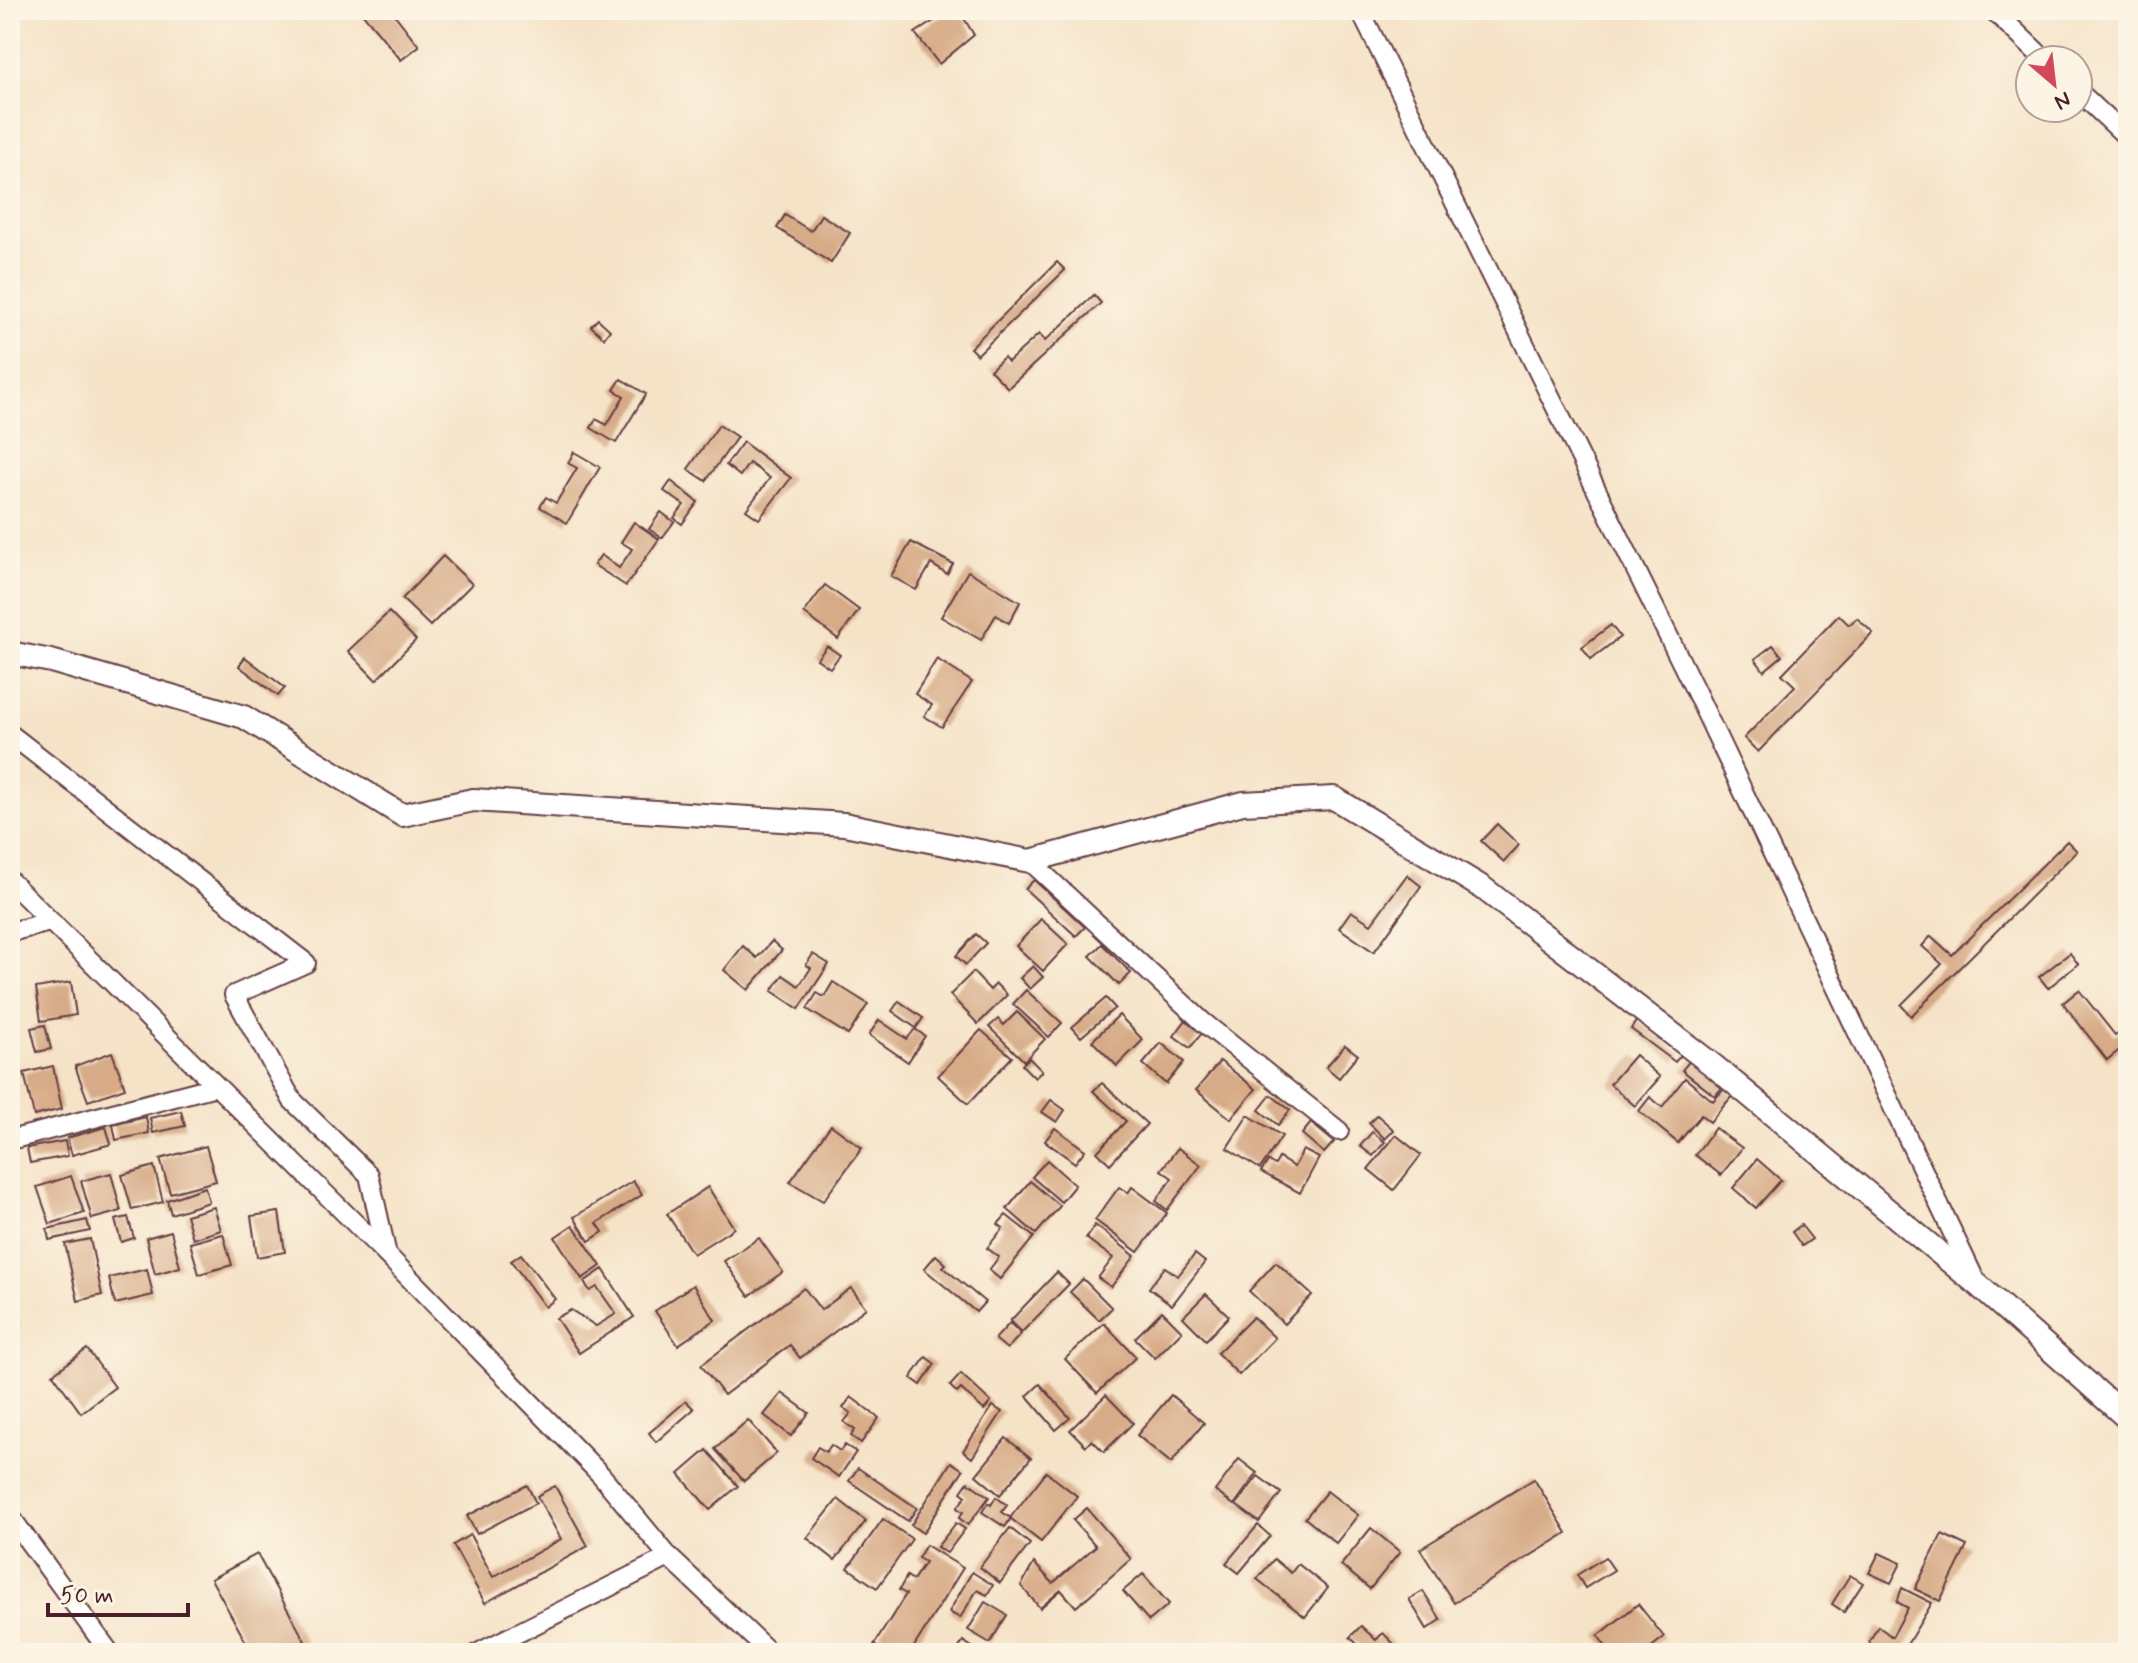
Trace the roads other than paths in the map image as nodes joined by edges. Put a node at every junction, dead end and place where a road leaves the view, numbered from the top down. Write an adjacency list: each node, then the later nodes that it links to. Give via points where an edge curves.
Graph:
1 (1360, 10): 16 (street, via 1695,690)
2 (1993, 10): 3 (street)
3 (2028, 44)
4 (2094, 106): 5 (street)
5 (2128, 138)
6 (10, 653): 8 (street, via 244,717 402,815 473,800 844,824)
7 (10, 734): 15 (street, via 306,963 234,995 292,1100 369,1175)
8 (1030, 861): 13 (street, via 1203,1022); 16 (street, via 1243,803 1334,798 1483,888 1714,1066)
9 (10, 881): 10 (street)
10 (50, 922): 11 (street); 12 (street)
11 (10, 932)
12 (216, 1086): 14 (street); 15 (street)
13 (1339, 1131)
14 (10, 1140)
15 (387, 1255): 19 (street, via 601,1475)
16 (1978, 1285): 17 (street)
17 (2128, 1419)
18 (10, 1516): 20 (street)
19 (669, 1557): 21 (street); 22 (street)
20 (110, 1653)
21 (478, 1653)
22 (770, 1653)

